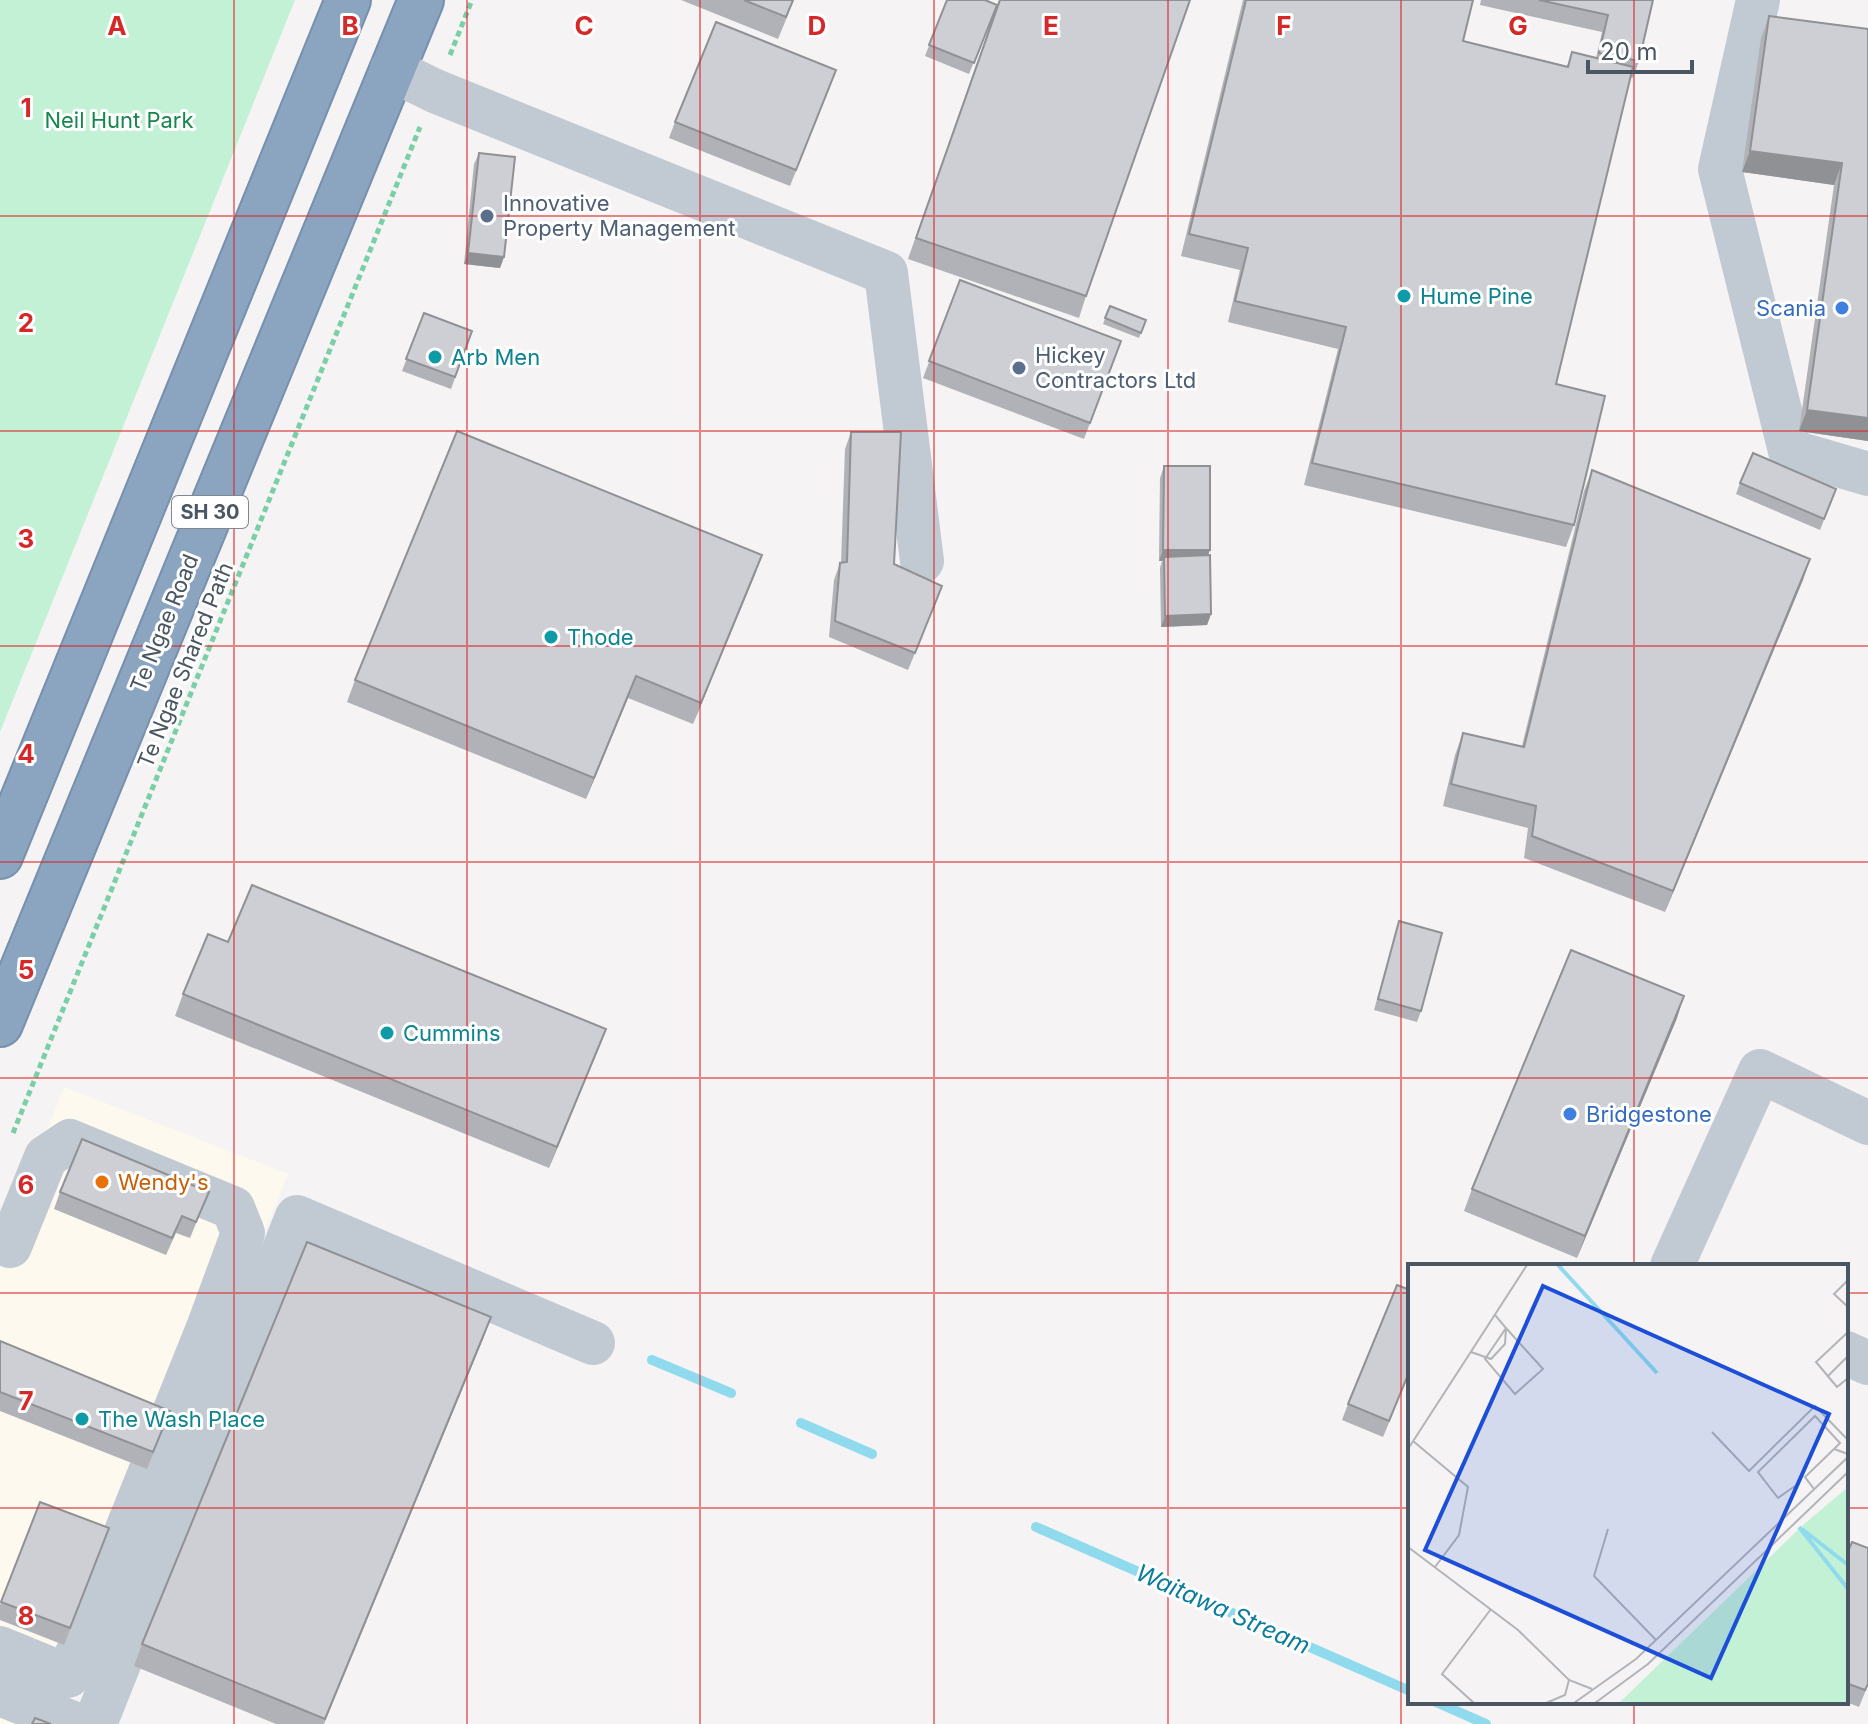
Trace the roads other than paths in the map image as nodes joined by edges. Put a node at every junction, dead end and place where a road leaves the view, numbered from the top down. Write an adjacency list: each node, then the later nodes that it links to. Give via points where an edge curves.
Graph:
1 (348, 0): 7 (highway, SH 30)
2 (421, 0): 4 (highway, Te Ngae Road / SH 30)
3 (1758, 0): 5 (lane, via 1720,169 1790,451)
4 (392, 70): 6 (lane, via 886,273); 8 (highway, Te Ngae Road / SH 30)
5 (1868, 474)
6 (922, 561)
7 (0, 856)
8 (0, 1024)
9 (1868, 1123): 11 (lane, via 1760,1071)
10 (10, 1246): 15 (lane, via 46,1157 70,1141 233,1208 243,1233 68,1676)
11 (1673, 1264)
12 (593, 1343): 18 (lane, via 297,1217)
13 (1848, 1354): 14 (lane)
14 (1868, 1363)
15 (0, 1648)
16 (0, 1694): 17 (lane)
17 (75, 1724)
18 (95, 1724)

